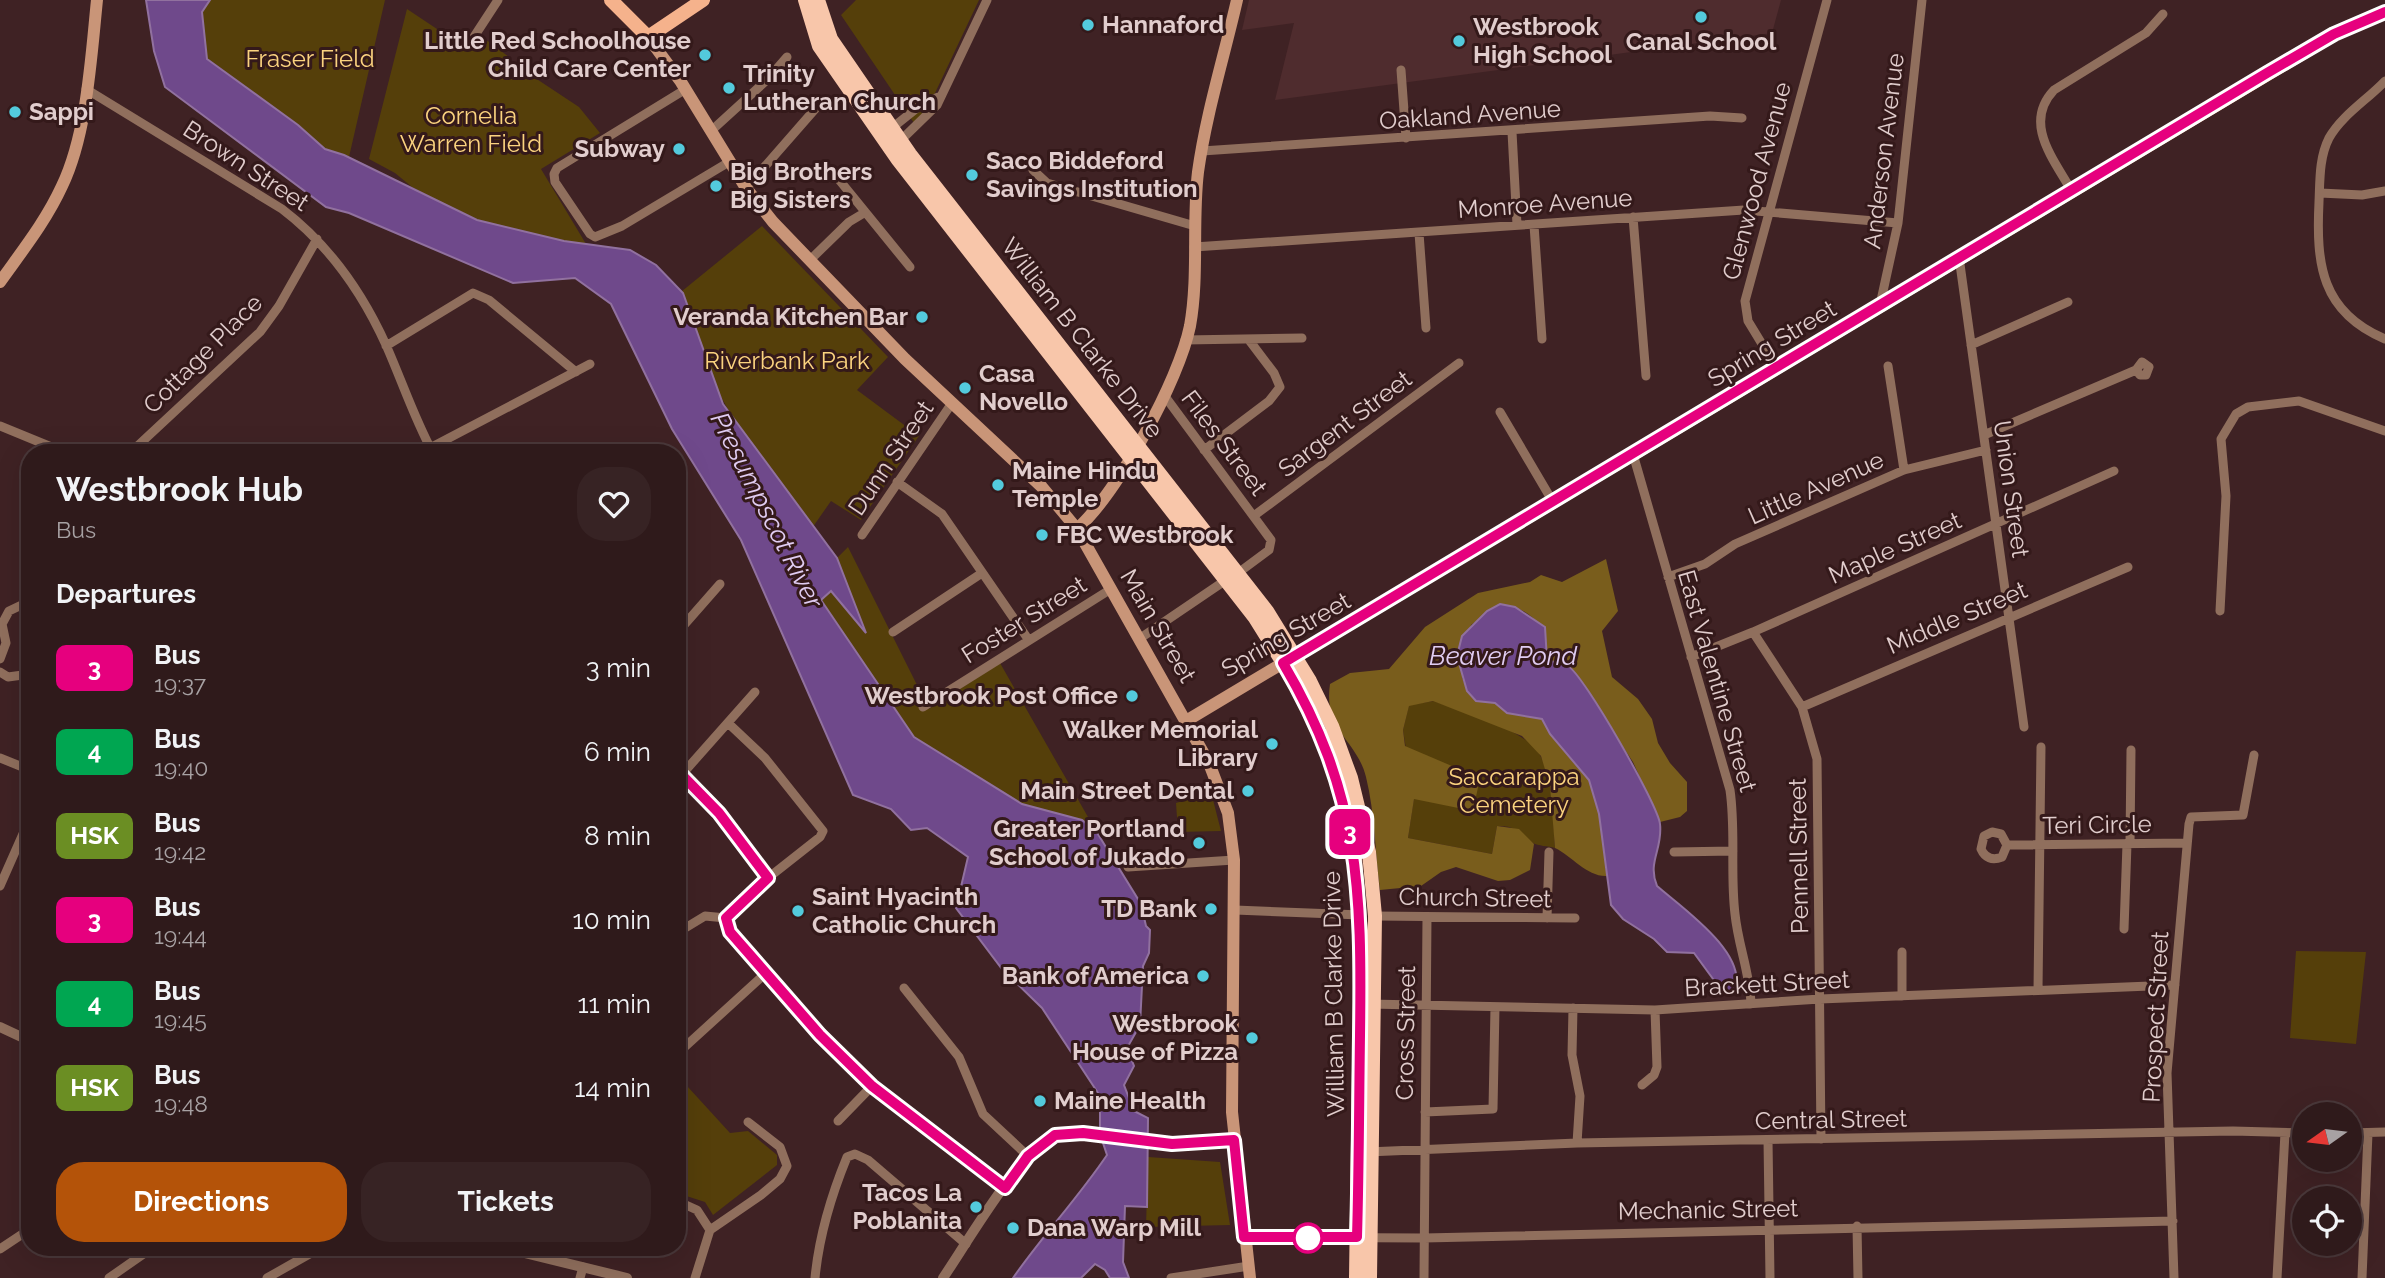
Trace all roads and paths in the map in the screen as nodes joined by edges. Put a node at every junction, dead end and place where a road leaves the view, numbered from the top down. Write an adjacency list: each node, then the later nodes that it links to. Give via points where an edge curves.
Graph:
1 (97, 0): 18 (main road)
2 (498, 0): 14 (street)
3 (611, 0): 13 (main road, Main Street)
4 (703, 0): 13 (main road)
5 (805, 0): 26 (highway, William B Clarke Drive, via 819,46)
6 (818, 0): 26 (highway, William B Clarke Drive, via 831,39)
7 (987, 0): 20 (street)
8 (1237, 0): 27 (main road)
9 (1827, 0): 35 (street, Glenwood Avenue)
10 (1922, 0): 38 (street, Anderson Avenue)
11 (2385, 12): 32 (main road, Spring Street, via 2334,34)
12 (2163, 14): 32 (street, via 2146,33 2054,90 2044,103 2041,139)
13 (648, 37): 19 (main road, Main Street)
14 (468, 46)
15 (787, 57): 23 (street)
16 (1401, 70): 25 (street)
17 (2385, 81): 34 (street, via 2328,140)
18 (86, 89): 43 (street, Brown Street, via 282,209); 48 (main road, via 63,185)
19 (686, 89): 23 (main road, Main Street); 28 (street, via 565,164 554,174 555,182 595,237)
20 (938, 97): 26 (street, via 922,104); 26 (street, via 937,106)
21 (816, 108): 31 (street)
22 (1742, 118): 24 (street, Oakland Avenue)
23 (711, 131): 28 (main road, Main Street)
24 (1512, 132): 25 (street, Oakland Avenue); 39 (street)
25 (1406, 138): 27 (street, Oakland Avenue)
26 (894, 139): 78 (highway, William B Clarke Drive)
27 (1202, 151): 41 (main road)
28 (730, 162): 31 (main road, Main Street)
29 (1033, 170): 41 (street, via 1046,183)
30 (836, 176): 36 (street)
31 (746, 188): 46 (main road, Main Street)
32 (2071, 190): 45 (main road, Spring Street)
33 (2385, 191): 34 (street, via 2372,195)
34 (2320, 193): 54 (street, via 2317,246 2325,281 2350,318)
35 (1768, 211): 37 (street, Monroe Avenue); 38 (street, Monroe Avenue); 62 (street, Glenwood Avenue, via 1745,308)
36 (864, 212): 46 (street); 47 (street)
37 (1633, 217): 40 (street, Monroe Avenue); 65 (street)
38 (1898, 223): 50 (street, Anderson Avenue)
39 (1517, 225): 40 (street, Monroe Avenue); 42 (street, Monroe Avenue)
40 (1534, 225): 53 (street)
41 (1195, 226): 44 (main road)
42 (1419, 233): 44 (street, Monroe Avenue); 51 (street)
43 (317, 239): 58 (street, Brown Street, via 338,265); 73 (street, Cottage Place, via 260,332)
44 (1194, 247): 55 (main road)
45 (1959, 257): 50 (main road, Spring Street); 57 (street, Union Street)
46 (810, 260): 67 (main road, Main Street)
47 (910, 267)
48 (0, 282)
49 (2068, 302): 57 (street)
50 (1880, 305): 62 (main road, Spring Street)
51 (1426, 328)
52 (1302, 338): 56 (street)
53 (1542, 339)
54 (2385, 339)
55 (1185, 340): 56 (street); 66 (main road)
56 (1249, 340): 76 (street, via 1280,387 1269,401)
57 (1971, 345): 71 (street, Union Street)
58 (386, 346): 64 (street, via 472,293 489,300); 74 (street, Brown Street)
59 (1459, 363): 84 (street, Sargent Street)
60 (590, 364): 64 (street)
61 (1888, 366): 80 (street)
62 (1776, 367): 79 (main road, Spring Street)
63 (2136, 370): 71 (street)
64 (576, 372): 75 (street)
65 (1646, 376)
66 (1164, 394): 76 (street, Files Street); 78 (main road)
67 (951, 403): 82 (street, Dunn Street); 86 (main road, Main Street, via 1042,487)
68 (1500, 412): 83 (street)
69 (0, 426): 72 (street)
70 (2385, 431): 95 (street, via 2299,401 2248,407 2236,414 2221,439 2226,496)
71 (1984, 436): 77 (street, Union Street)
72 (44, 444)
73 (140, 444)
74 (429, 444)
75 (443, 444)
76 (1205, 450): 84 (street, Files Street)
77 (1986, 450): 80 (street, Little Avenue); 85 (street, Union Street)
78 (1134, 452): 86 (main road); 90 (highway, William B Clarke Drive)
79 (1633, 454): 83 (main road, Spring Street); 91 (street, East Valentine Street)
80 (1904, 470): 91 (street, Little Avenue)
81 (2114, 471): 85 (street, Maple Street)
82 (897, 482): 87 (street, Dunn Street); 89 (street, via 938,510)
83 (1553, 502): 104 (main road, Spring Street)
84 (1255, 515): 90 (street, Files Street, via 1271,546)
85 (1996, 524): 96 (street, Union Street); 99 (street, Maple Street)
86 (1077, 529): 93 (main road, Main Street)
87 (862, 535)
88 (2128, 566): 96 (street, Middle Street)
89 (982, 573): 98 (street); 100 (street)
90 (1232, 577): 101 (street); 104 (highway, William B Clarke Drive)
91 (1668, 577): 102 (street, East Valentine Street)
92 (720, 584): 97 (street)
93 (1111, 590): 100 (street, Foster Street); 101 (main road, Main Street)
94 (21, 605): 103 (street, via 9,611 2,624 6,643)
95 (2220, 611)
96 (2009, 616): 109 (street, Middle Street); 112 (street, Union Street)
97 (686, 623)
98 (893, 632)
99 (1753, 632): 102 (street, Maple Street); 109 (street, Pennell Street)
100 (1028, 639): 108 (street, Foster Street)
101 (1139, 639): 110 (main road, Main Street)
102 (1691, 657): 125 (street, East Valentine Street, via 1730,790)
103 (0, 659)
104 (1289, 659): 110 (main road, Spring Street); 133 (highway, William B Clarke Drive, via 1340,788)
105 (0, 672): 106 (street, via 8,677)
106 (21, 675)
107 (755, 692): 111 (street)
108 (923, 707)
109 (1802, 707): 146 (street, Pennell Street, via 1818,773)
110 (1186, 721): 128 (main road, Main Street, via 1220,788)
111 (728, 723): 118 (street); 130 (street, via 765,758 822,831)
112 (2024, 727)
113 (2041, 747): 124 (street)
114 (2131, 750): 122 (street)
115 (2254, 755): 121 (street, via 2243,815 2190,817)
116 (0, 758): 117 (street)
117 (21, 766)
118 (686, 768)
119 (686, 782): 130 (street, via 719,813)
120 (21, 838): 131 (street)
121 (2186, 843): 122 (street, Teri Circle); 142 (street, Prospect Street)
122 (2129, 844): 124 (street, Teri Circle); 139 (street)
123 (2007, 845): 124 (street, Teri Circle)
124 (2041, 845): 144 (street)
125 (1733, 851): 127 (street); 148 (street, East Valentine Street, via 1736,923)
126 (1549, 852): 136 (street)
127 (1674, 852)
128 (1234, 860): 129 (street); 132 (main road, Main Street)
129 (1128, 867)
130 (768, 878): 135 (street)
131 (0, 886)
132 (1235, 910): 133 (street, Church Street); 168 (main road, Main Street)
133 (1368, 916): 134 (street, Church Street); 147 (highway, William B Clarke Drive)
134 (1427, 917): 136 (street, Church Street); 149 (street, Cross Street)
135 (726, 918): 138 (street, via 705,916); 141 (street, via 730,932)
136 (1547, 918): 137 (street, Church Street)
137 (1575, 918)
138 (686, 928)
139 (2124, 929)
140 (1902, 952): 145 (street)
141 (766, 972): 155 (street); 157 (street)
142 (2175, 985): 144 (street, Brackett Street); 162 (street, Prospect Street, via 2167,1073)
143 (904, 988): 173 (street, via 958,1058 983,1114)
144 (2038, 990): 145 (street, Brackett Street)
145 (1902, 996): 146 (street, Brackett Street)
146 (1820, 999): 148 (street, Brackett Street); 167 (street, Pennell Street)
147 (1367, 1004): 149 (street, Brackett Street); 172 (highway, William B Clarke Drive)
148 (1751, 1004): 152 (street, Brackett Street)
149 (1426, 1005): 150 (street, Brackett Street); 158 (street, Cross Street)
150 (1494, 1007): 151 (street, Brackett Street); 158 (street, via 1493,1109)
151 (1573, 1009): 152 (street, Brackett Street); 170 (street, via 1572,1055 1580,1096)
152 (1655, 1010): 156 (street, via 1657,1068)
153 (0, 1027): 154 (street)
154 (21, 1037)
155 (686, 1046)
156 (1642, 1085)
157 (872, 1086): 159 (street); 174 (street)
158 (1425, 1112): 171 (street, Cross Street)
159 (838, 1121)
160 (748, 1122): 179 (street, via 780,1147 788,1166 761,1195)
161 (2385, 1132): 166 (street)
162 (2170, 1133): 163 (street, Central Street); 167 (street, Central Street); 176 (street, Prospect Street)
163 (2285, 1133): 164 (street, Central Street); 204 (street)
164 (2292, 1133)
165 (2362, 1133): 166 (street)
166 (2368, 1133): 205 (street)
167 (1821, 1139): 169 (street, Central Street)
168 (1234, 1140): 173 (street, via 1194,1145 1083,1133 1055,1135); 181 (main road, Main Street)
169 (1768, 1140): 170 (street, Central Street); 178 (street)
170 (1577, 1143): 171 (street, Central Street)
171 (1424, 1150): 172 (street, Central Street); 183 (street, Cross Street)
172 (1365, 1152): 182 (highway, William B Clarke Drive)
173 (1028, 1156): 174 (street)
174 (1005, 1188): 184 (street)
175 (686, 1205): 179 (street, via 698,1210)
176 (2173, 1221): 177 (street, Mechanic Street); 203 (street, Prospect Street)
177 (1857, 1226): 178 (street, Mechanic Street); 202 (street)
178 (1769, 1228): 183 (street, Mechanic Street); 201 (street)
179 (710, 1230): 194 (street)
180 (21, 1235): 185 (street)
181 (1244, 1237): 182 (street, Mechanic Street); 189 (main road, Main Street)
182 (1364, 1237): 183 (street, Mechanic Street); 198 (highway, William B Clarke Drive); 199 (highway, William B Clarke Drive)
183 (1424, 1238): 200 (street, Cross Street)
184 (966, 1244): 195 (street, via 868,1160 855,1154 848,1157 822,1235); 196 (street)
185 (0, 1249)
186 (141, 1256): 191 (street)
187 (306, 1256): 192 (street)
188 (529, 1256): 190 (street)
189 (1250, 1272): 197 (street)
190 (581, 1273): 193 (street)
191 (109, 1278)
192 (267, 1278)
193 (627, 1278)
194 (695, 1278)
195 (814, 1278)
196 (943, 1278)
197 (1171, 1278)
198 (1356, 1278)
199 (1370, 1278)
200 (1424, 1278)
201 (1770, 1278)
202 (1858, 1278)
203 (2174, 1278)
204 (2277, 1278)
205 (2362, 1278)

